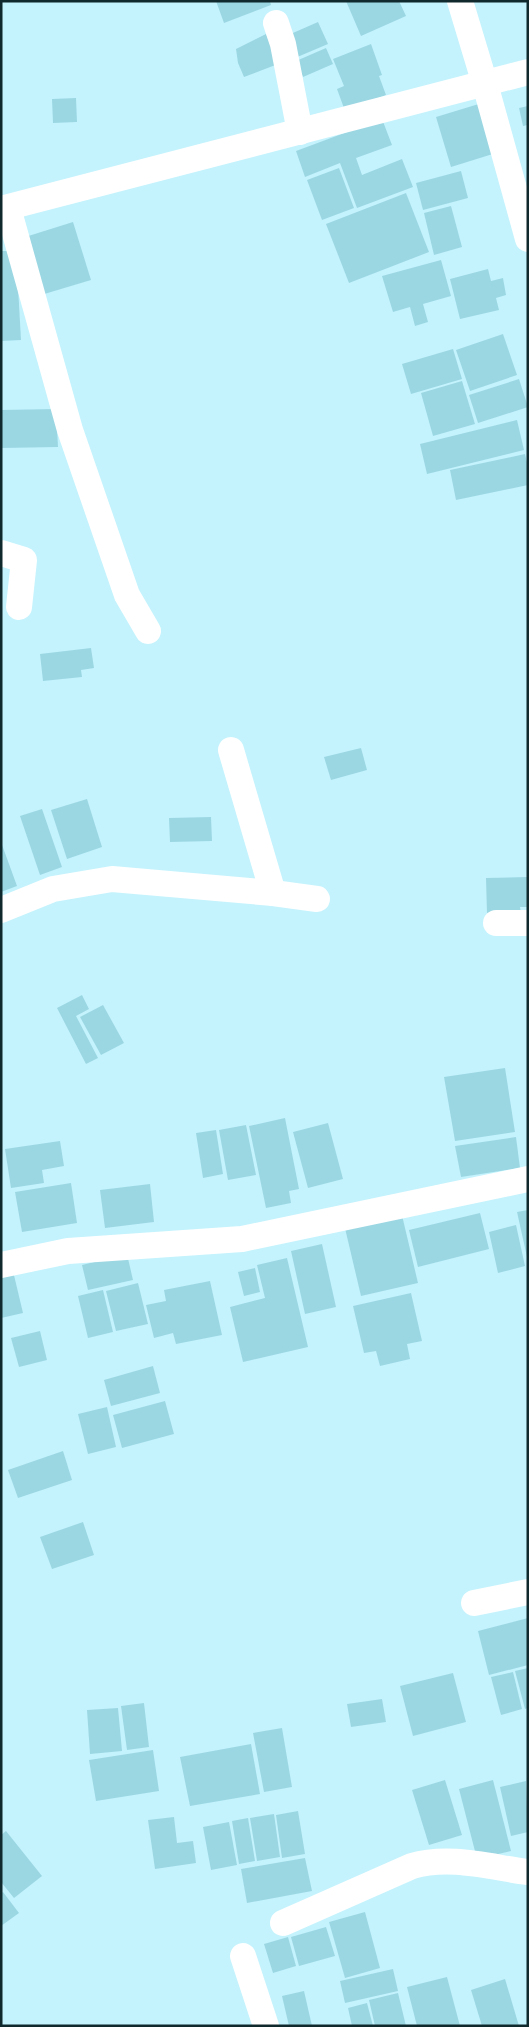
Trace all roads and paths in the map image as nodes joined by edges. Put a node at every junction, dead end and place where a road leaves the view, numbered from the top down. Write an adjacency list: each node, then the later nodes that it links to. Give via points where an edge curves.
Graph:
1 (460, 1): 4 (street)
2 (276, 23): 5 (street)
3 (528, 72): 4 (street)
4 (485, 84): 5 (street); 7 (street)
5 (300, 132): 6 (street)
6 (4, 208): 10 (street, via 70,430 128,595)
7 (528, 239)
8 (1, 553): 9 (street, via 24,560)
9 (19, 607)
10 (148, 631)
11 (231, 750): 12 (street)
12 (273, 893): 13 (street); 14 (street, via 112,879 53,889)
13 (318, 899)
14 (1, 910)
15 (496, 923): 16 (street)
16 (528, 923)
17 (528, 1179): 18 (street, via 242,1239 68,1251)
18 (1, 1265)
19 (528, 1592): 20 (street)
20 (474, 1603)
21 (528, 1872): 22 (street, via 450,1860 426,1862)
22 (283, 1923)
23 (243, 1956): 24 (street)
24 (266, 2026)

